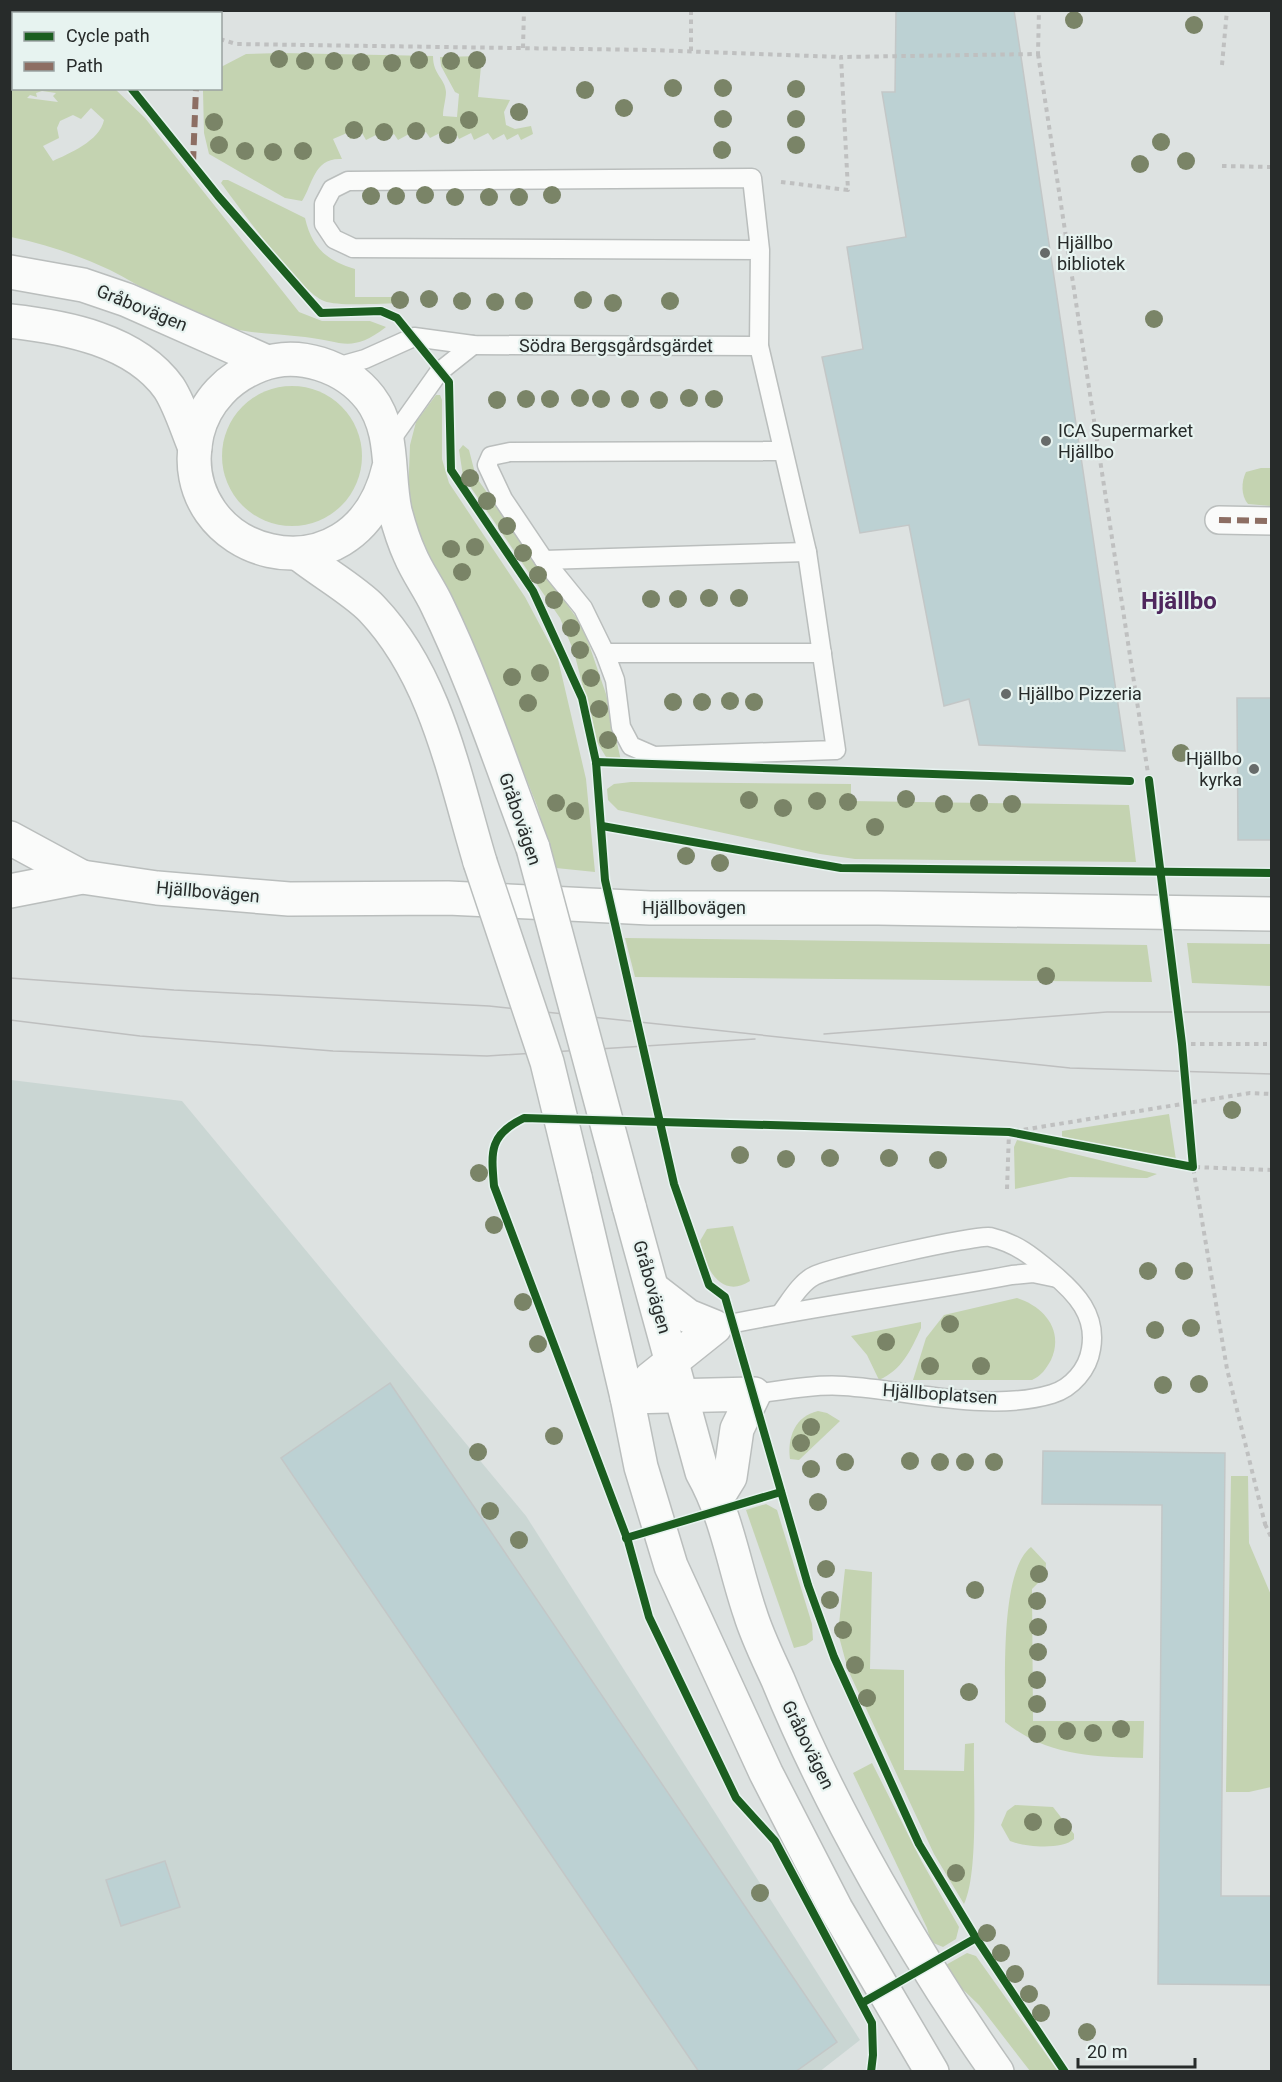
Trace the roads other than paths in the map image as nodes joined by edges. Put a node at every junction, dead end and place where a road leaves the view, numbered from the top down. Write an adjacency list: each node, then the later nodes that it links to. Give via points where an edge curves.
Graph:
1 (760, 250): 1 (lane, via 752,178 348,181 332,189 324,204 324,224 334,239 353,248); 5 (lane)
2 (10, 272): 6 (main road, Gråbovägen, via 83,285 127,300)
3 (10, 321): 8 (main road, Gråbovägen, via 85,334 146,364 169,389)
4 (473, 345): 5 (lane, Södra Bergsgårdsgärdet); 7 (lane, Södra Bergsgårdsgärdet, via 414,337 365,359); 10 (lane, via 439,372)
5 (759, 346): 9 (lane)
6 (267, 362): 7 (main road, Gråbovägen, via 290,359); 8 (main road, Gråbovägen, via 248,370 219,393 202,418)
7 (333, 368): 10 (main road, Gråbovägen, via 354,381 371,399 382,420)
8 (195, 448): 14 (main road, Gråbovägen, via 196,472 203,495 231,533 252,546 275,553)
9 (783, 451): 13 (lane); 15 (lane, via 510,452 491,456 487,465 490,475)
10 (389, 455): 14 (main road, Gråbovägen, via 384,489 359,527 340,542); 23 (main road, Gråbovägen, bridge, via 396,513 410,556 437,605 533,848)
11 (1219, 520): 12 (street)
12 (1272, 521)
13 (807, 552): 15 (lane); 17 (lane)
14 (300, 554): 29 (main road, bridge, via 370,606 398,638 433,707 547,1062)
15 (544, 560): 16 (lane, via 583,608)
16 (606, 653): 17 (lane); 17 (lane, via 615,680 621,728 631,746 654,756 836,750)
17 (822, 653)
18 (10, 838): 19 (main road, Hjällbovägen)
19 (82, 877): 20 (main road, Hjällbovägen); 21 (main road, Hjällbovägen, via 157,888 289,899 448,898 650,908)
20 (10, 891)
21 (1272, 914)
22 (1059, 1278): 24 (lane, via 1033,1273 1012,1275); 24 (lane, Hjällboplatsen, via 1022,1247 988,1236 841,1266 812,1276); 27 (lane, Hjällboplatsen, via 1082,1301 1093,1337 1090,1358 1079,1376 1052,1394 974,1400 842,1386)
23 (653, 1289): 25 (main road, via 688,1316); 26 (main road, Gråbovägen)
24 (781, 1313): 25 (lane)
25 (715, 1327): 26 (main road)
26 (673, 1361): 28 (main road, Gråbovägen); 29 (main road)
27 (754, 1394): 28 (main road, Hjällboplatsen); 30 (main road, via 737,1429 730,1477)
28 (682, 1396): 29 (main road, Hjällboplatsen); 30 (main road, Gråbovägen, via 702,1472)
29 (627, 1397): 32 (main road, via 658,1528 704,1643 836,1909)
30 (717, 1498): 31 (main road, Gråbovägen, via 750,1614 782,1691 834,1798)
31 (990, 2069)
32 (932, 2072)

